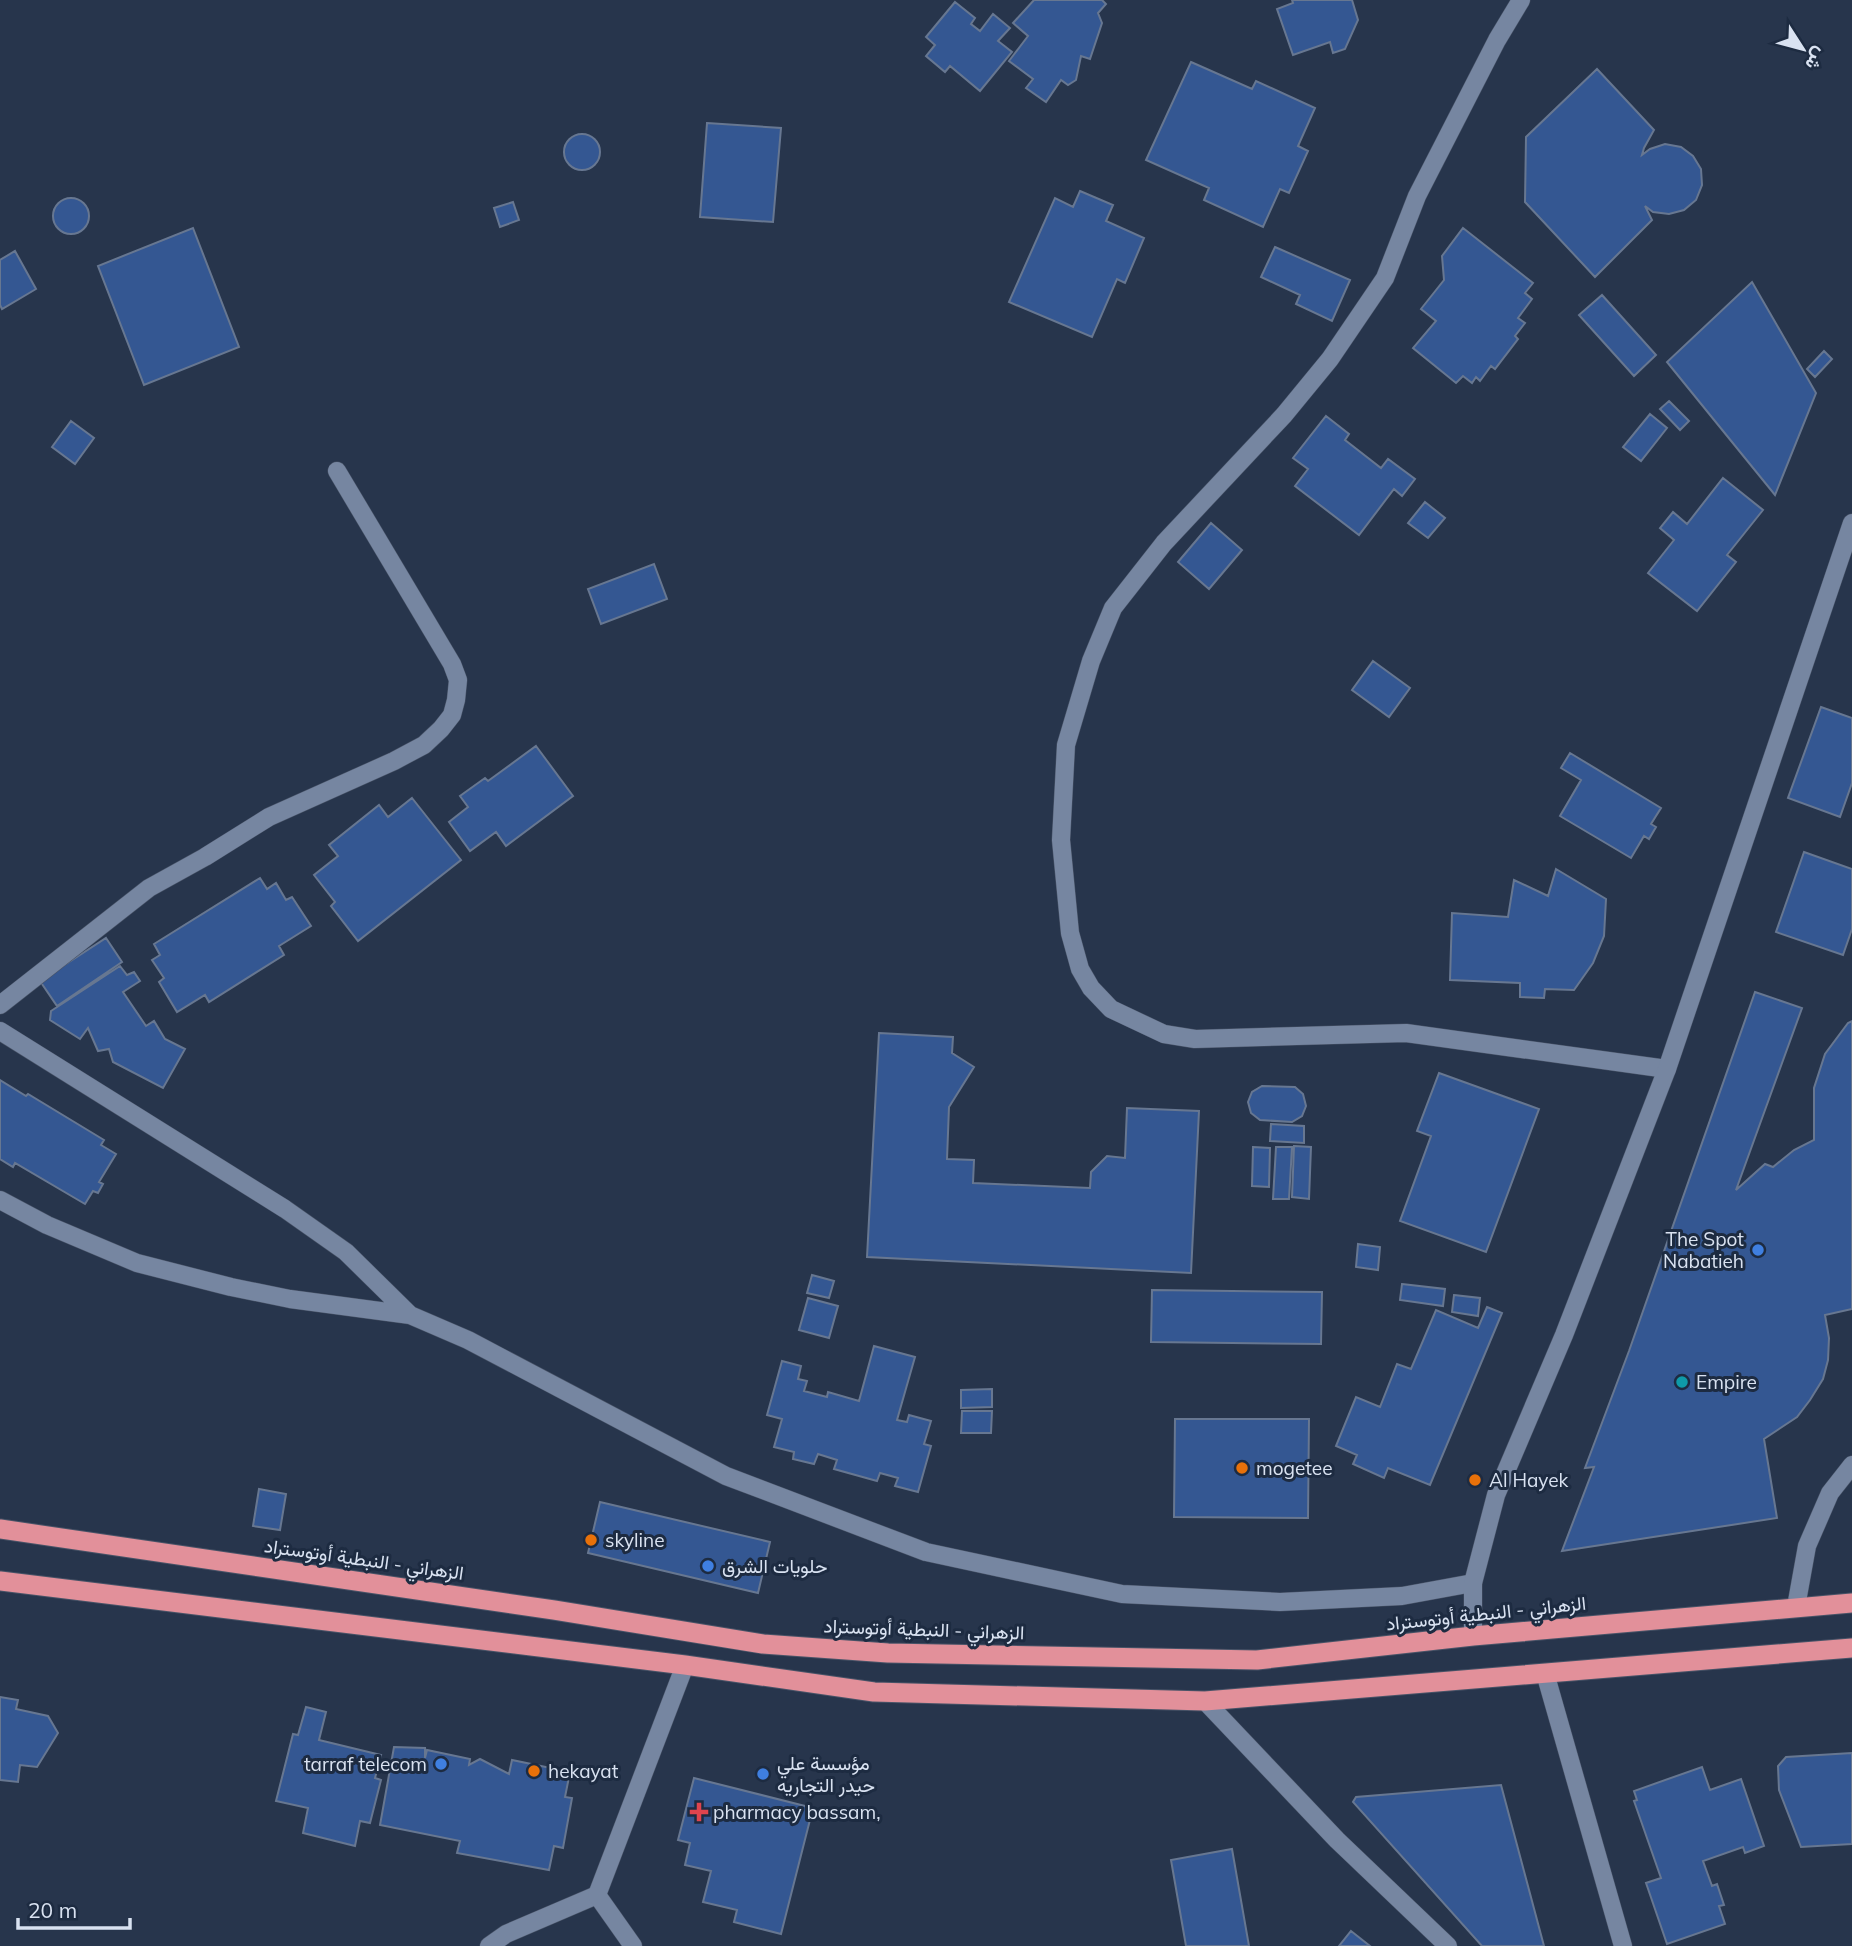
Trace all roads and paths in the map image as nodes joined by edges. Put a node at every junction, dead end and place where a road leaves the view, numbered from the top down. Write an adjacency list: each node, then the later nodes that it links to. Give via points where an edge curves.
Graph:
1 (1521, 0): 6 (street, via 1417,196 1385,278 1330,359 1164,543 1113,608 1091,661 1066,745 1061,840 1070,933 1080,969 1111,1009 1164,1034 1195,1039 1406,1034)
2 (337, 471): 4 (street, via 452,664 458,680 452,715 424,745 269,817 149,888)
3 (1852, 523): 6 (street)
4 (0, 1005)
5 (0, 1031): 8 (street, via 285,1209 346,1252)
6 (1667, 1069): 12 (street, via 1564,1335 1496,1494)
7 (0, 1200): 8 (street, via 47,1226 137,1263 290,1299)
8 (410, 1315): 12 (street, via 468,1340 726,1476 926,1552 1122,1594 1280,1602 1402,1596)
9 (1852, 1465): 14 (street, via 1830,1493 1807,1546)
10 (0, 1530): 15 (highway, الزهراني - النبطية أوتوستراد, via 763,1644 860,1651 1256,1660)
11 (0, 1581): 17 (highway)
12 (1473, 1583): 15 (street)
13 (1852, 1603): 14 (highway, الزهراني - النبطية أوتوستراد)
14 (1796, 1607): 15 (highway, الزهراني - النبطية أوتوستراد)
15 (1472, 1636)
16 (1852, 1648): 18 (highway)
17 (685, 1665): 19 (highway, via 874,1692); 20 (street)
18 (1545, 1674): 19 (highway); 24 (street)
19 (1205, 1701): 23 (street, via 1337,1840)
20 (597, 1895): 21 (street, via 506,1934); 22 (street)
21 (489, 1946)
22 (633, 1946)
23 (1448, 1946)
24 (1623, 1946)

